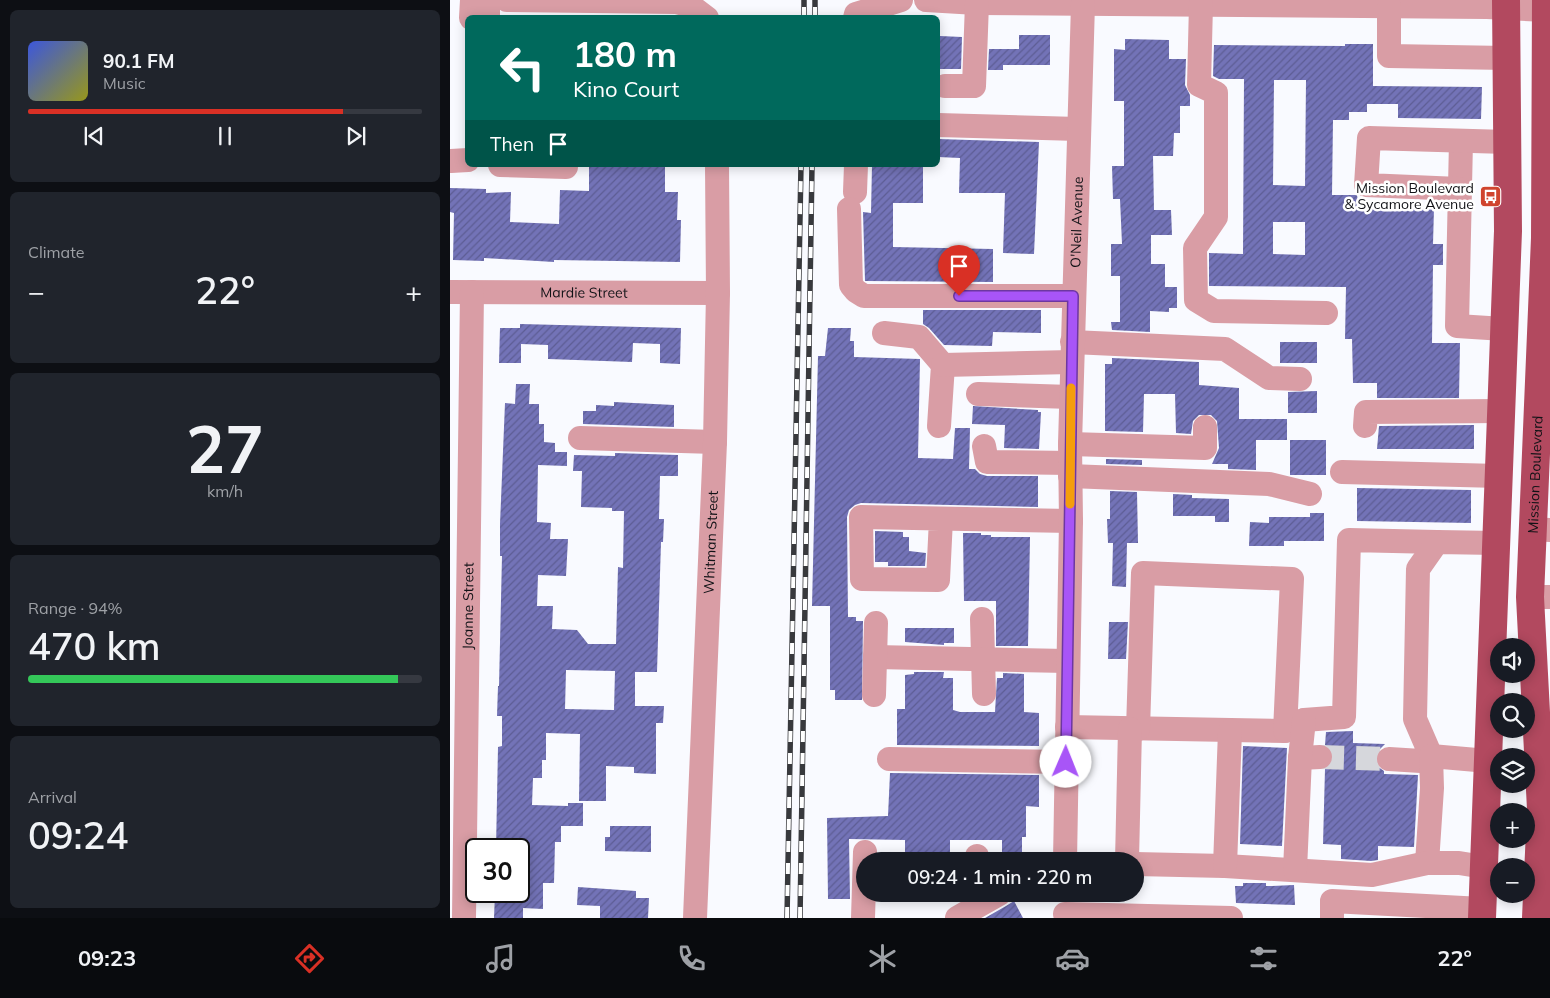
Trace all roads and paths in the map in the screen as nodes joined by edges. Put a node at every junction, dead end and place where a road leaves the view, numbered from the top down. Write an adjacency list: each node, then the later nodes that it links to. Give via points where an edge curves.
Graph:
1 (472, 0): 15 (street)
2 (488, 0): 16 (street)
3 (507, 0): 4 (street)
4 (636, 0): 17 (street, via 676,2 691,6)
5 (901, 0): 18 (street)
6 (1106, 2): 9 (street); 10 (street)
7 (1242, 2): 10 (street); 14 (street)
8 (977, 3): 9 (street); 13 (street); 20 (street, via 974,86)
9 (1082, 4): 22 (street, O'Neil Avenue)
10 (1201, 4): 33 (street, via 1199,85 1216,93 1216,217 1195,248 1196,300 1214,311)
11 (1506, 4): 12 (street); 14 (street); 19 (main road)
12 (1546, 5): 28 (main road, Mission Boulevard)
13 (933, 6)
14 (1389, 6): 19 (street, via 1389,56)
15 (471, 15)
16 (488, 15)
17 (703, 15)
18 (856, 15)
19 (1506, 58): 24 (main road)
20 (945, 86)
21 (940, 125): 22 (street)
22 (1078, 128): 32 (street, O'Neil Avenue)
23 (1461, 140): 24 (street); 27 (street); 27 (street, via 1369,138 1366,185)
24 (1507, 142): 34 (main road)
25 (717, 167): 31 (street, Whitman Street)
26 (856, 167): 32 (street, via 851,285 864,296)
27 (1459, 189): 34 (street, via 1457,326)
28 (1548, 205): 29 (main road, Mission Boulevard)
29 (1547, 268): 46 (main road, Mission Boulevard)
30 (461, 292): 31 (street, Mardie Street); 89 (street, Joanne Street)
31 (718, 293): 47 (street, Whitman Street)
32 (1073, 296): 36 (street, O'Neil Avenue)
33 (1326, 313)
34 (1504, 329): 41 (main road)
35 (884, 333): 37 (street, via 919,337)
36 (1072, 352): 37 (street); 38 (street, via 1225,349 1269,378); 40 (street, O'Neil Avenue)
37 (943, 365): 42 (street)
38 (1300, 379)
39 (978, 394): 40 (street)
40 (1071, 397): 49 (street, O'Neil Avenue)
41 (1501, 411): 43 (street, via 1366,412); 51 (main road)
42 (939, 426)
43 (1365, 426)
44 (1205, 427): 49 (street, via 1205,448)
45 (580, 438): 47 (street)
46 (1543, 441): 55 (main road, Mission Boulevard)
47 (715, 442): 90 (street, Whitman Street)
48 (984, 446): 49 (street, via 987,462)
49 (1070, 461): 52 (street, via 1268,484); 54 (street, O'Neil Avenue)
50 (1342, 472): 51 (street)
51 (1499, 476): 57 (main road)
52 (1310, 494)
53 (941, 519): 54 (street)
54 (1071, 521): 63 (street, O'Neil Avenue)
55 (1541, 529): 58 (main road, Mission Boulevard)
56 (1436, 542): 57 (street); 66 (street, via 1349,540 1344,717); 70 (street, via 1418,569 1415,719)
57 (1496, 544): 73 (main road)
58 (1540, 597): 94 (main road, Mission Boulevard, via 1541,809)
59 (982, 619): 62 (street)
60 (876, 623): 61 (street)
61 (875, 657): 62 (street); 65 (street)
62 (983, 660): 63 (street); 64 (street)
63 (1067, 661): 67 (street, O'Neil Avenue)
64 (984, 694)
65 (874, 695)
66 (1295, 726): 68 (street, via 1292,579 1143,574); 69 (street); 81 (street, via 1310,757)
67 (1067, 727): 68 (street); 74 (street, O'Neil Avenue)
68 (1134, 729): 69 (street); 76 (street)
69 (1230, 731): 79 (street)
70 (1431, 756): 72 (street, via 1421,761); 73 (street); 77 (street)
71 (889, 759): 74 (street)
72 (1389, 759)
73 (1488, 761): 80 (main road)
74 (1066, 762): 75 (street, O'Neil Avenue)
75 (1065, 852)
76 (1127, 852)
77 (1427, 863): 80 (street); 81 (street, via 1372,875)
78 (1144, 864): 79 (street)
79 (1225, 866): 81 (street)
80 (1484, 867): 88 (main road)
81 (1295, 870)
82 (864, 902): 91 (street)
83 (983, 902): 85 (street)
84 (1065, 909): 92 (street)
85 (966, 911)
86 (1385, 911): 87 (street); 93 (street, via 1332,901)
87 (1426, 912): 88 (street)
88 (1482, 914)
89 (464, 918)
90 (695, 918)
91 (864, 918)
92 (1231, 918)
93 (1332, 918)
94 (1536, 918)

